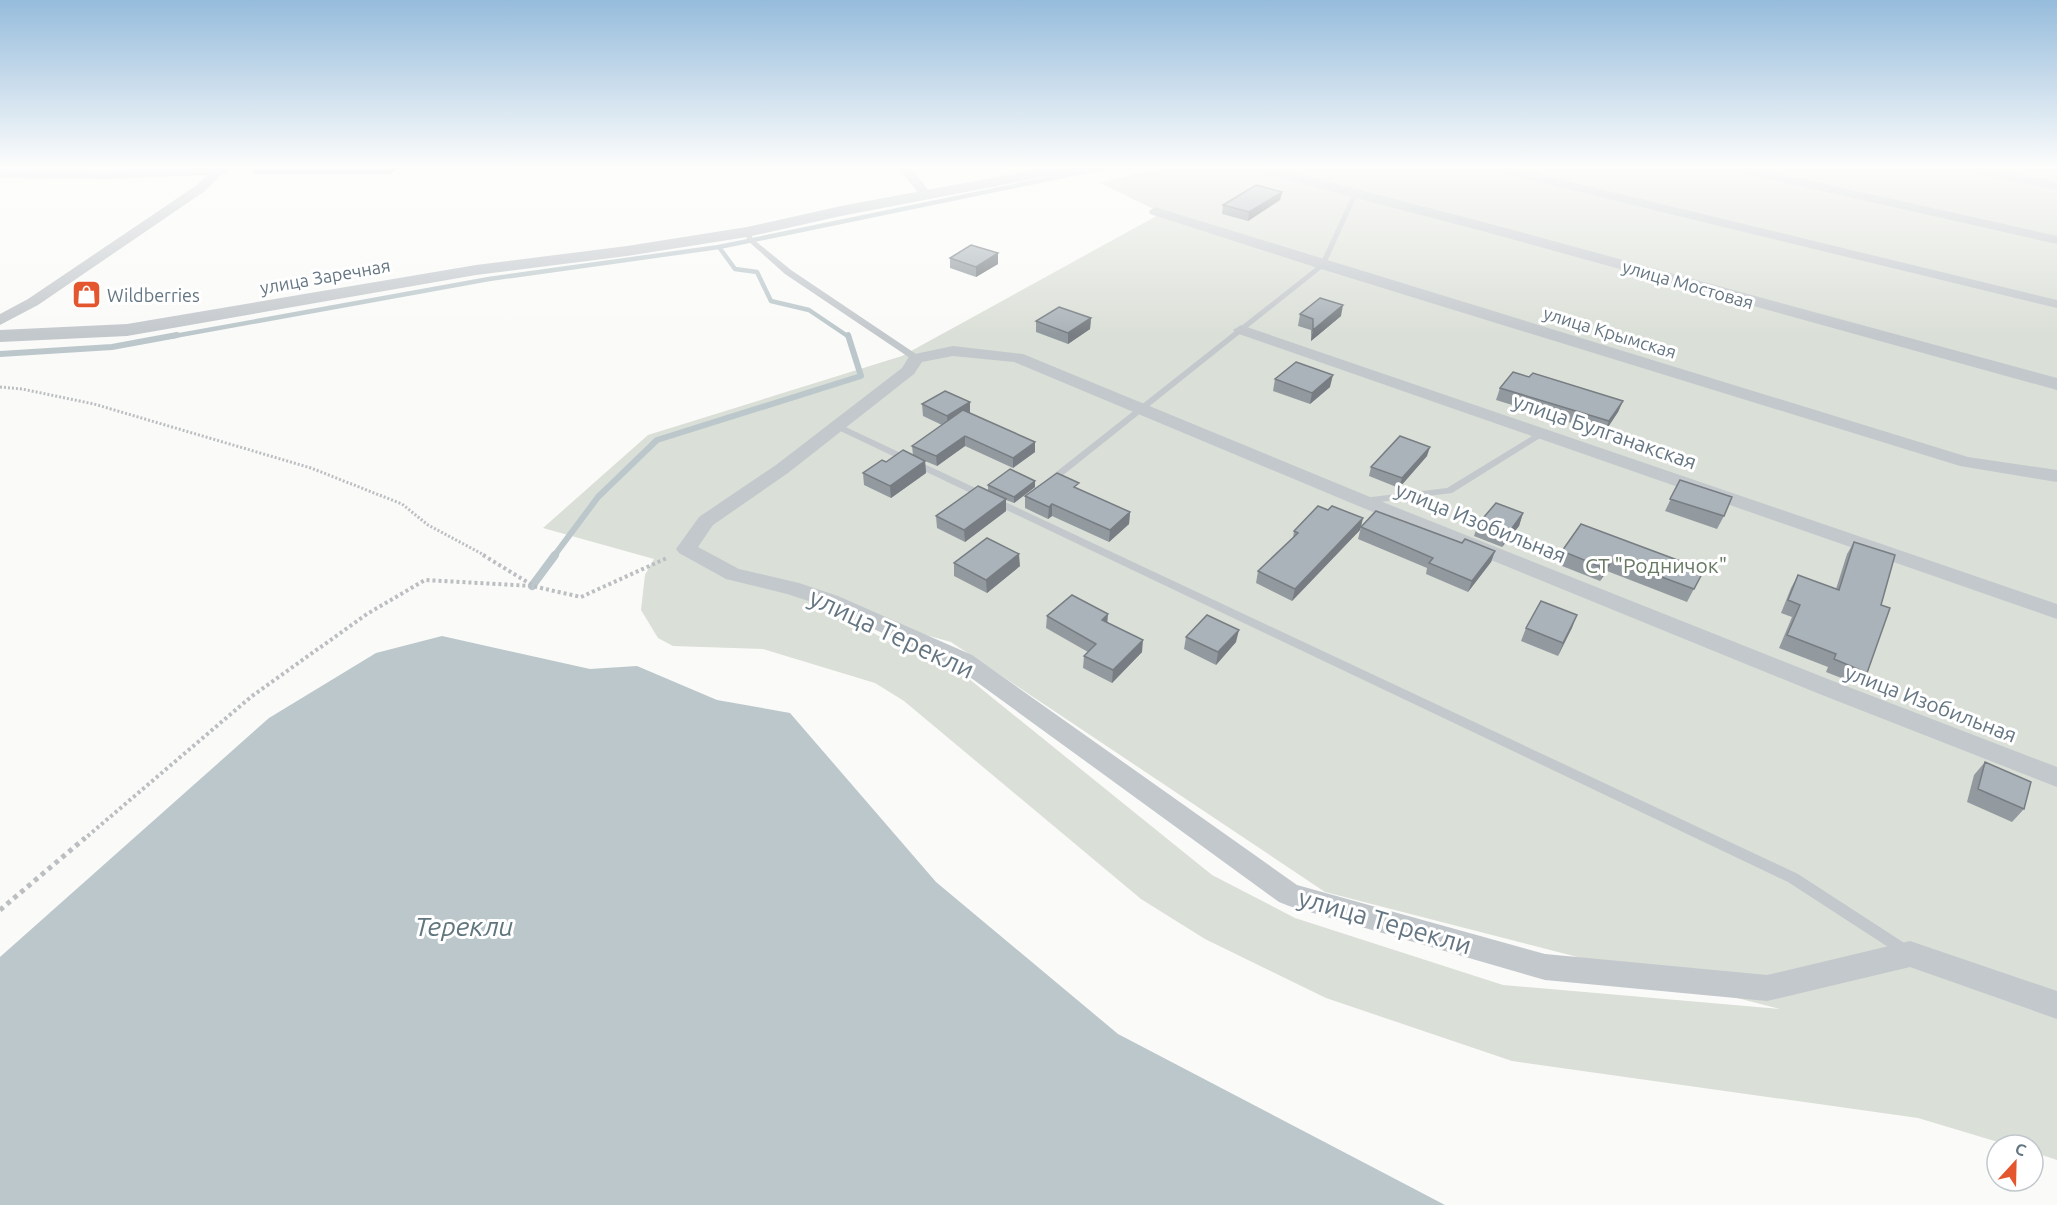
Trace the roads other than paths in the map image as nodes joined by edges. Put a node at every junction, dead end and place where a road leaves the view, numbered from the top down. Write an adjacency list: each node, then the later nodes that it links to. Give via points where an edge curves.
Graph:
1 (150, 222): 12 (street)
2 (794, 222): 8 (street, улица Заречная)
3 (1190, 222): 10 (street, улица Крымская)
4 (1342, 222): 10 (lane)
5 (1466, 222): 16 (street, улица Мостовая)
6 (1720, 222): 11 (street)
7 (1978, 222): 9 (street)
8 (747, 232): 14 (street, улица Заречная, via 476,270 127,330); 15 (lane, via 750,240 788,272)
9 (2057, 240)
10 (1323, 265): 13 (lane); 20 (street, улица Крымская, via 1966,462)
11 (2057, 304)
12 (0, 320)
13 (1241, 330): 17 (lane); 19 (street, улица Булганакская)
14 (0, 336)
15 (916, 358): 17 (street, улица Изобильная, via 953,351 1017,357); 18 (street, via 909,370)
16 (2057, 384)
17 (1142, 408): 21 (lane); 22 (street, улица Изобильная)
18 (837, 426): 25 (lane, via 1018,506 1793,878); 25 (street, улица Терекли, via 706,521 686,549 734,574 831,601 964,661 1289,894 1545,967 1767,988)
19 (1542, 433): 22 (lane, via 1449,492); 23 (street, улица Булганакская)
20 (2057, 476)
21 (1041, 488)
22 (1363, 501): 24 (street, улица Изобильная)
23 (2057, 612)
24 (2057, 777)
25 (1910, 954): 26 (street)
26 (2057, 1005)

